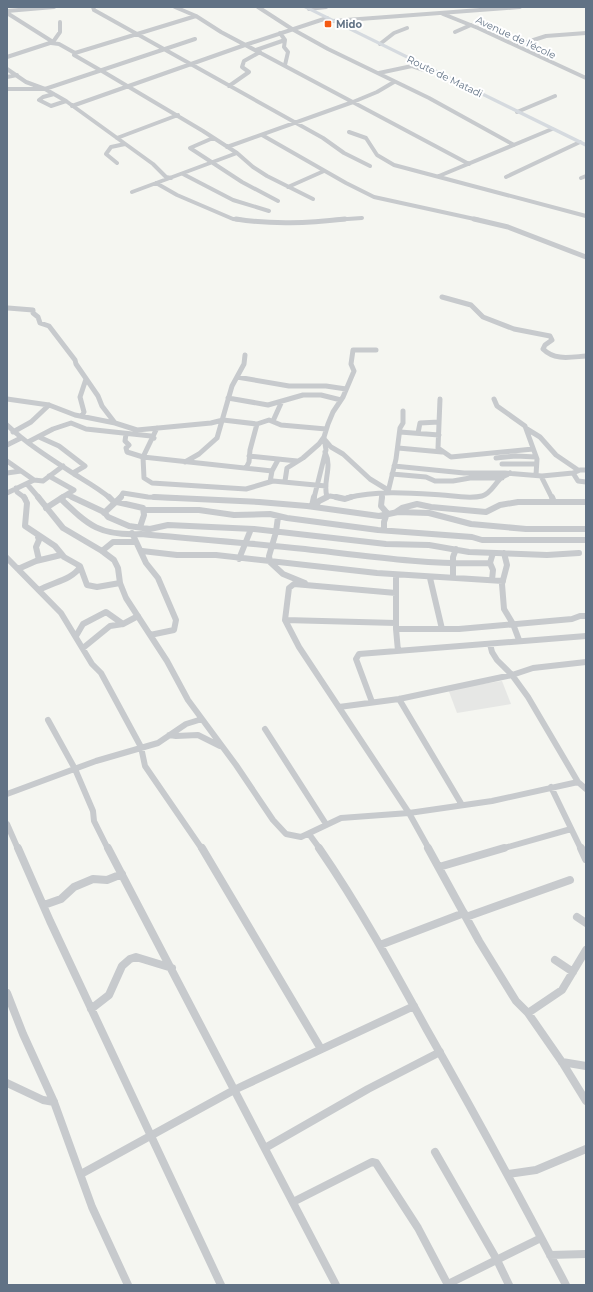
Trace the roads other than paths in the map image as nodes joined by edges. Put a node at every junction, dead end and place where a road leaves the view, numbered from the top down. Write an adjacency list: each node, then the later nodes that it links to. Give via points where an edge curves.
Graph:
1 (33, 7): 9 (street)
2 (54, 7): 9 (street)
3 (93, 7): 21 (street, via 94,10)
4 (175, 7): 11 (street)
5 (258, 7): 17 (street)
6 (326, 7): 8 (street)
7 (520, 7): 10 (street)
8 (307, 8): 12 (highway, Route de Matadi)
9 (7, 11): 24 (street)
10 (449, 14): 13 (street, Avenue de l'école, via 439,12); 15 (street, Avenue de l'école)
11 (196, 16): 21 (street); 26 (street)
12 (327, 18): 13 (highway, Route de Matadi); 17 (street)
13 (333, 21): 25 (highway, Route de Matadi)
14 (60, 22): 24 (street, via 60,32)
15 (471, 25): 18 (street); 27 (street, Avenue de l'école)
16 (407, 28): 25 (street, via 394,33)
17 (292, 29): 19 (street); 37 (street)
18 (455, 32)
19 (280, 33): 23 (street); 26 (street)
20 (586, 33): 27 (street, via 546,36)
21 (138, 35): 28 (street); 30 (street)
22 (195, 39): 28 (street)
23 (284, 40): 29 (street); 33 (street, via 284,47 288,52)
24 (52, 43): 30 (street); 31 (street)
25 (380, 44): 35 (highway, Route de Matadi)
26 (245, 45): 29 (street); 32 (street)
27 (518, 46): 40 (street, Avenue de l'école)
28 (164, 50): 32 (street); 36 (street)
29 (258, 51): 33 (street); 42 (street, via 243,64 242,67 250,72)
30 (75, 53): 36 (street, via 74,55)
31 (7, 57)
32 (190, 64): 42 (street); 43 (street)
33 (285, 65): 49 (street)
34 (7, 69): 38 (street)
35 (430, 69): 37 (street, via 412,66); 51 (highway, Route de Matadi)
36 (101, 71): 43 (street); 45 (street)
37 (379, 73): 41 (street)
38 (17, 76): 39 (street); 45 (street)
39 (7, 77)
40 (586, 78)
41 (394, 82): 49 (street); 61 (street)
42 (229, 86): 53 (street)
43 (128, 87): 50 (street); 52 (street)
44 (7, 89): 45 (street)
45 (45, 89): 46 (street)
46 (54, 94): 48 (street); 48 (street, via 39,100 51,106)
47 (555, 96): 51 (street)
48 (66, 101): 50 (street)
49 (353, 102): 53 (street); 67 (street)
50 (72, 106): 57 (street)
51 (517, 112): 54 (highway, Route de Matadi)
52 (178, 115): 57 (street); 58 (street)
53 (296, 123): 56 (street); 68 (street)
54 (552, 129): 59 (highway, Route de Matadi); 61 (street)
55 (349, 132): 71 (street, via 366,138 377,155 390,164)
56 (262, 135): 63 (street); 69 (street)
57 (118, 138): 60 (street)
58 (213, 138): 63 (street); 65 (street, via 190,148)
59 (580, 142): 62 (highway, Route de Matadi); 73 (street)
60 (125, 144): 66 (street, via 108,149 106,154); 74 (street, via 153,164)
61 (514, 145): 67 (street)
62 (586, 146)
63 (227, 147): 64 (street)
64 (237, 153): 65 (street); 77 (street, via 260,172)
65 (213, 162): 70 (street); 80 (street, via 242,182)
66 (116, 164)
67 (469, 164): 71 (street)
68 (370, 166)
69 (324, 170): 77 (street); 84 (street, via 374,197 508,227)
70 (183, 174): 74 (street); 81 (street, via 233,200)
71 (439, 176): 82 (street)
72 (586, 176): 75 (street)
73 (506, 177)
74 (166, 178): 76 (street)
75 (581, 178)
76 (156, 183): 78 (street); 83 (street, via 233,219 291,224)
77 (288, 187): 79 (street)
78 (132, 192)
79 (314, 199)
80 (278, 201)
81 (269, 211)
82 (586, 216)
83 (362, 218)
84 (586, 257)
85 (442, 297): 89 (street, via 472,305 483,317 514,329 550,336 552,340 543,349 550,355 560,358)
86 (8, 308): 90 (street, via 33,311 40,323 49,326 54,332)
87 (376, 350): 92 (street, via 353,350 351,364 354,371)
88 (245, 355): 91 (street, via 244,364)
89 (586, 356)
90 (86, 378): 101 (street, via 80,397 84,412); 105 (street, via 102,406)
91 (237, 378): 92 (street, via 289,386); 93 (street)
92 (346, 389): 97 (street)
93 (228, 398): 98 (street, via 268,405); 102 (street)
94 (7, 399): 99 (street)
95 (440, 399): 104 (street)
96 (494, 399): 110 (street, via 497,406 524,424)
97 (341, 400): 98 (street, via 321,395 303,395); 109 (street)
98 (282, 401): 103 (street)
99 (49, 406): 101 (street); 111 (street, via 31,422)
100 (403, 411): 112 (street)
101 (82, 416): 105 (street)
102 (223, 420): 107 (street); 108 (street); 133 (street, via 217,439)
103 (273, 421): 107 (street); 109 (street, via 281,425)
104 (439, 422): 113 (street, via 420,423); 115 (street)
105 (116, 423): 108 (street, via 137,430)
106 (7, 424): 111 (street)
107 (257, 424): 126 (street)
108 (158, 428): 118 (street)
109 (326, 429): 119 (street)
110 (527, 429): 123 (street); 143 (street, via 540,437)
111 (13, 432): 117 (street)
112 (400, 432): 113 (street); 122 (street)
113 (418, 433): 115 (street)
114 (126, 434): 116 (street, via 81,428 73,423); 118 (street); 127 (street, via 128,452)
115 (439, 435): 125 (street, via 438,448)
116 (39, 437): 120 (street); 145 (street, via 59,446 85,465)
117 (21, 438): 120 (street); 121 (street)
118 (154, 438): 127 (street)
119 (325, 439): 124 (street); 132 (street); 159 (street, via 330,448 344,455)
120 (28, 442): 137 (street)
121 (7, 445)
122 (398, 448): 125 (street); 138 (street)
123 (533, 449): 125 (street, via 454,458); 128 (street)
124 (325, 452): 156 (street); 157 (street, via 329,460)
125 (442, 452)
126 (249, 456): 131 (street); 139 (street)
127 (143, 457): 133 (street); 152 (street, via 146,470 144,478 152,483 246,489)
128 (536, 457): 129 (street); 135 (street)
129 (496, 458)
130 (7, 460): 136 (street)
131 (278, 460): 132 (street); 142 (street)
132 (299, 461): 153 (street, via 286,469)
133 (185, 462): 139 (street)
134 (502, 464): 135 (street)
135 (536, 464): 148 (street)
136 (15, 466): 141 (street); 144 (street)
137 (63, 466): 145 (street); 149 (street)
138 (394, 466): 146 (street, via 464,473); 147 (street)
139 (246, 468): 142 (street)
140 (586, 470): 143 (street)
141 (22, 471): 144 (street); 151 (street)
142 (272, 471): 152 (street)
143 (576, 472): 148 (street); 154 (street, via 578,481)
144 (7, 473)
145 (73, 473): 166 (street)
146 (510, 473): 148 (street); 150 (street)
147 (392, 474): 150 (street, via 426,477 435,481); 159 (street)
148 (538, 475): 167 (street)
149 (49, 476): 151 (street, via 43,481); 162 (street, via 74,490)
150 (502, 478): 161 (street, via 488,494 482,496)
151 (34, 480): 155 (street)
152 (270, 482): 153 (street)
153 (285, 482): 156 (street)
154 (586, 482)
155 (27, 484): 158 (street); 171 (street)
156 (317, 485): 157 (street); 170 (street)
157 (326, 486): 163 (street)
158 (16, 488): 160 (street); 185 (street, via 28,501 25,526)
159 (386, 492): 161 (street); 165 (street); 176 (street, via 381,506)
160 (7, 493)
161 (415, 493): 169 (street)
162 (67, 496): 164 (street); 175 (street)
163 (328, 497): 165 (street); 170 (street)
164 (61, 499): 171 (street); 184 (street, via 90,525 120,535)
165 (344, 499): 173 (street)
166 (116, 502): 170 (street, via 123,493 148,497); 172 (street); 175 (street)
167 (554, 502): 168 (street); 169 (street, via 518,502 498,505 486,512)
168 (586, 502)
169 (413, 504): 174 (street)
170 (313, 506): 173 (street)
171 (46, 508): 191 (street, via 68,532)
172 (144, 510): 177 (street, via 202,510 234,515 270,514); 179 (street)
173 (348, 511): 176 (street, via 379,516)
174 (396, 512): 176 (street); 181 (street, via 429,513 467,523 505,527)
175 (104, 513): 178 (street)
176 (387, 514): 182 (street)
177 (278, 517): 182 (street); 183 (street)
178 (129, 526): 179 (street); 184 (street)
179 (140, 527): 180 (street, via 152,529 168,524)
180 (251, 529): 183 (street); 188 (street)
181 (586, 529)
182 (384, 530): 186 (street, via 458,535 494,541)
183 (276, 532): 189 (street); 190 (street)
184 (132, 535): 187 (street); 188 (street)
185 (38, 537): 196 (street, via 55,546); 199 (street, via 36,547)
186 (586, 540)
187 (135, 542): 191 (street, via 113,542); 192 (street)
188 (244, 543): 189 (street); 198 (street)
189 (273, 546): 200 (street, via 269,556); 202 (street)
190 (456, 549): 193 (street); 202 (street)
191 (102, 551): 210 (street, via 117,565)
192 (142, 551): 198 (street); 221 (street, via 146,563 158,578 176,620 173,630)
193 (493, 553): 194 (street); 201 (street)
194 (504, 553): 195 (street); 209 (street, via 507,565)
195 (579, 553)
196 (61, 555): 199 (street); 203 (street)
197 (7, 558): 204 (street)
198 (238, 558): 200 (street)
199 (39, 560): 204 (street)
200 (270, 562): 205 (street); 211 (street, via 283,574 299,579)
201 (490, 563): 202 (street); 208 (street, via 493,570)
202 (453, 564): 207 (street)
203 (80, 567): 210 (street, via 89,586); 212 (street, via 74,576 57,580)
204 (18, 569): 212 (street)
205 (396, 575): 206 (street); 213 (street)
206 (430, 578): 207 (street); 220 (street)
207 (453, 578): 208 (street)
208 (492, 580): 209 (street)
209 (503, 581): 218 (street, via 504,609)
210 (120, 583): 214 (street)
211 (306, 585): 213 (street); 216 (street, via 294,584 289,588)
212 (38, 590): 222 (street, via 61,613)
213 (396, 593): 219 (street)
214 (138, 616): 217 (street); 221 (street)
215 (586, 616): 218 (street)
216 (284, 620): 219 (street); 232 (street)
217 (123, 624): 222 (street, via 106,612 83,624); 226 (street, via 110,626)
218 (513, 624): 220 (street); 224 (street)
219 (396, 626): 220 (street); 227 (street)
220 (442, 629)
221 (150, 635): 233 (street)
222 (76, 636): 226 (street)
223 (586, 636): 224 (street)
224 (519, 640): 225 (street)
225 (490, 644): 227 (street); 229 (street, via 497,660)
226 (83, 648): 237 (street, via 92,664 101,673)
227 (398, 651): 231 (street, via 357,655 357,664)
228 (586, 662): 229 (street, via 533,668)
229 (512, 675): 230 (street); 240 (street, via 528,697)
230 (399, 699): 231 (street); 244 (street)
231 (372, 702): 232 (street)
232 (339, 707): 245 (street)
233 (202, 719): 236 (street, via 186,724); 238 (street)
234 (48, 720): 239 (street)
235 (265, 729): 247 (street)
236 (169, 735): 237 (street, via 158,743); 238 (street, via 200,735)
237 (141, 747): 239 (street); 267 (street, via 145,766 197,840)
238 (222, 747): 249 (street, via 273,820 286,834 296,838)
239 (74, 769): 243 (street); 252 (street, via 93,811 98,830)
240 (578, 782): 241 (street); 242 (street)
241 (551, 787): 244 (street, via 492,801); 248 (street)
242 (586, 788)
243 (7, 794)
244 (462, 804): 245 (street)
245 (409, 813): 247 (street, via 341,818); 251 (street)
246 (7, 824): 254 (street)
247 (326, 824): 249 (street)
248 (571, 830): 250 (street); 251 (street)
249 (309, 834): 258 (street, via 344,884)
250 (586, 859)
251 (439, 867): 255 (street)
252 (122, 874): 254 (street, via 107,880 93,879 74,887 61,899); 261 (street)
253 (570, 880): 255 (street)
254 (44, 905): 265 (street)
255 (465, 915): 258 (street); 266 (street, via 516,1001)
256 (577, 917): 257 (street)
257 (586, 923)
258 (380, 945): 264 (street)
259 (586, 950): 262 (street)
260 (555, 960): 262 (street)
261 (172, 968): 265 (street, via 136,957 130,959 121,967 112,991); 272 (street)
262 (573, 972): 266 (street, via 562,990)
263 (7, 993): 274 (street)
264 (414, 1006): 267 (street); 268 (street)
265 (92, 1009): 275 (street)
266 (528, 1013): 269 (street)
267 (321, 1049): 272 (street)
268 (440, 1052): 276 (street, via 368,1089); 280 (street)
269 (562, 1062): 270 (street); 273 (street)
270 (586, 1066)
271 (7, 1083): 274 (street, via 43,1100)
272 (234, 1090): 275 (street); 276 (street)
273 (586, 1101)
274 (54, 1102): 279 (street)
275 (151, 1135): 279 (street); 288 (street)
276 (265, 1148): 281 (street)
277 (586, 1149): 280 (street, via 536,1170)
278 (435, 1152): 285 (street)
279 (81, 1174): 287 (street, via 92,1207)
280 (508, 1174): 282 (street)
281 (293, 1202): 286 (street, via 374,1162 378,1164 418,1228); 289 (street)
282 (541, 1238): 284 (street); 285 (street)
283 (586, 1254): 284 (street)
284 (550, 1255): 291 (street)
285 (497, 1260): 286 (street); 290 (street)
286 (448, 1284)
287 (128, 1285)
288 (220, 1285)
289 (336, 1285)
290 (509, 1285)
291 (566, 1285)

